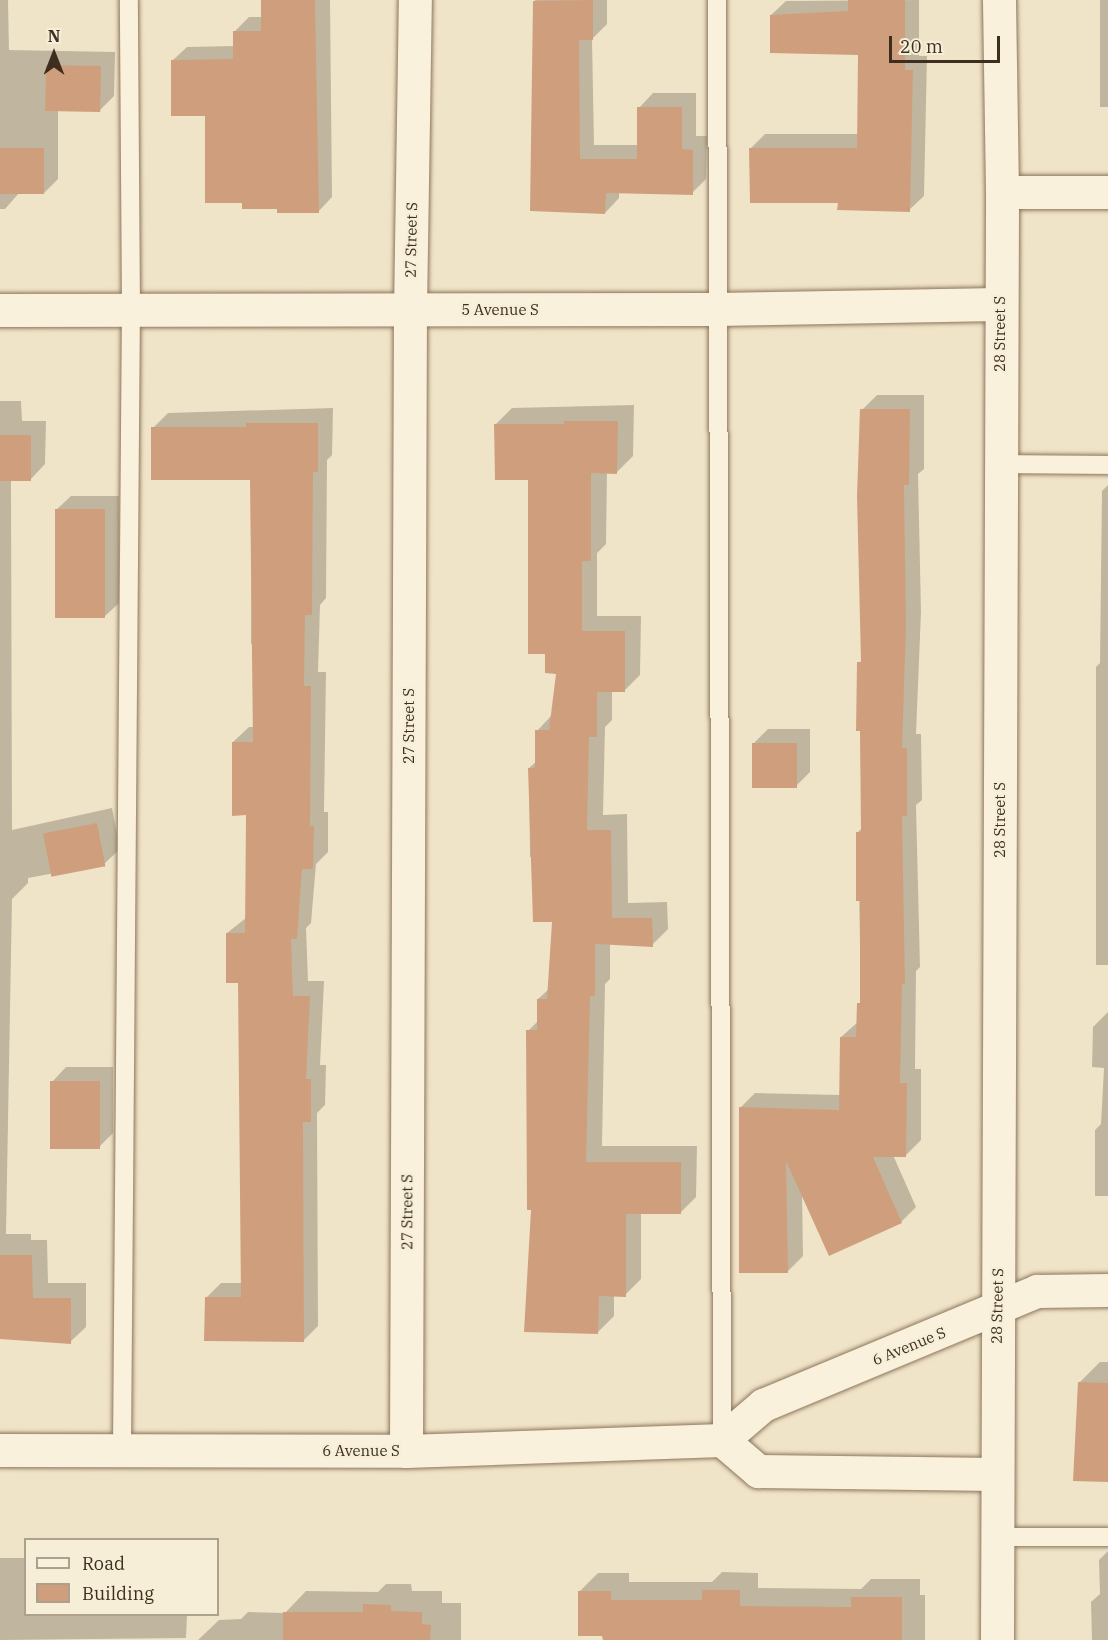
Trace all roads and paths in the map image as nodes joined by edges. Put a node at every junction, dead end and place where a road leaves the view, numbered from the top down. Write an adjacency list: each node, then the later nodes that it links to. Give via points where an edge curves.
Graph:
1 (129, 0): 10 (lane)
2 (415, 0): 11 (street, 27 Street S)
3 (717, 0): 8 (lane)
4 (999, 0): 5 (street, 28 Street S)
5 (1002, 192): 6 (street); 7 (street, 28 Street S)
6 (1108, 192)
7 (999, 304): 8 (street, 5 Avenue S); 12 (street, 28 Street S)
8 (716, 309): 11 (street, 5 Avenue S); 16 (lane)
9 (0, 310): 10 (street, 5 Avenue S)
10 (131, 310): 11 (street, 5 Avenue S); 18 (lane)
11 (410, 310): 19 (street, 27 Street S)
12 (1001, 464): 13 (lane); 15 (street, 28 Street S)
13 (1108, 465)
14 (1108, 1290): 15 (street, 6 Avenue S, via 1037,1291)
15 (997, 1307): 16 (street, 6 Avenue S, via 763,1405); 20 (street, 28 Street S)
16 (722, 1440): 19 (street, 6 Avenue S); 20 (street, via 758,1471)
17 (0, 1450): 18 (street, 6 Avenue S)
18 (122, 1450): 19 (street, 6 Avenue S)
19 (406, 1452)
20 (997, 1474): 21 (street, 28 Street S)
21 (997, 1536): 22 (lane); 23 (street, 28 Street S)
22 (1108, 1537)
23 (997, 1640)

